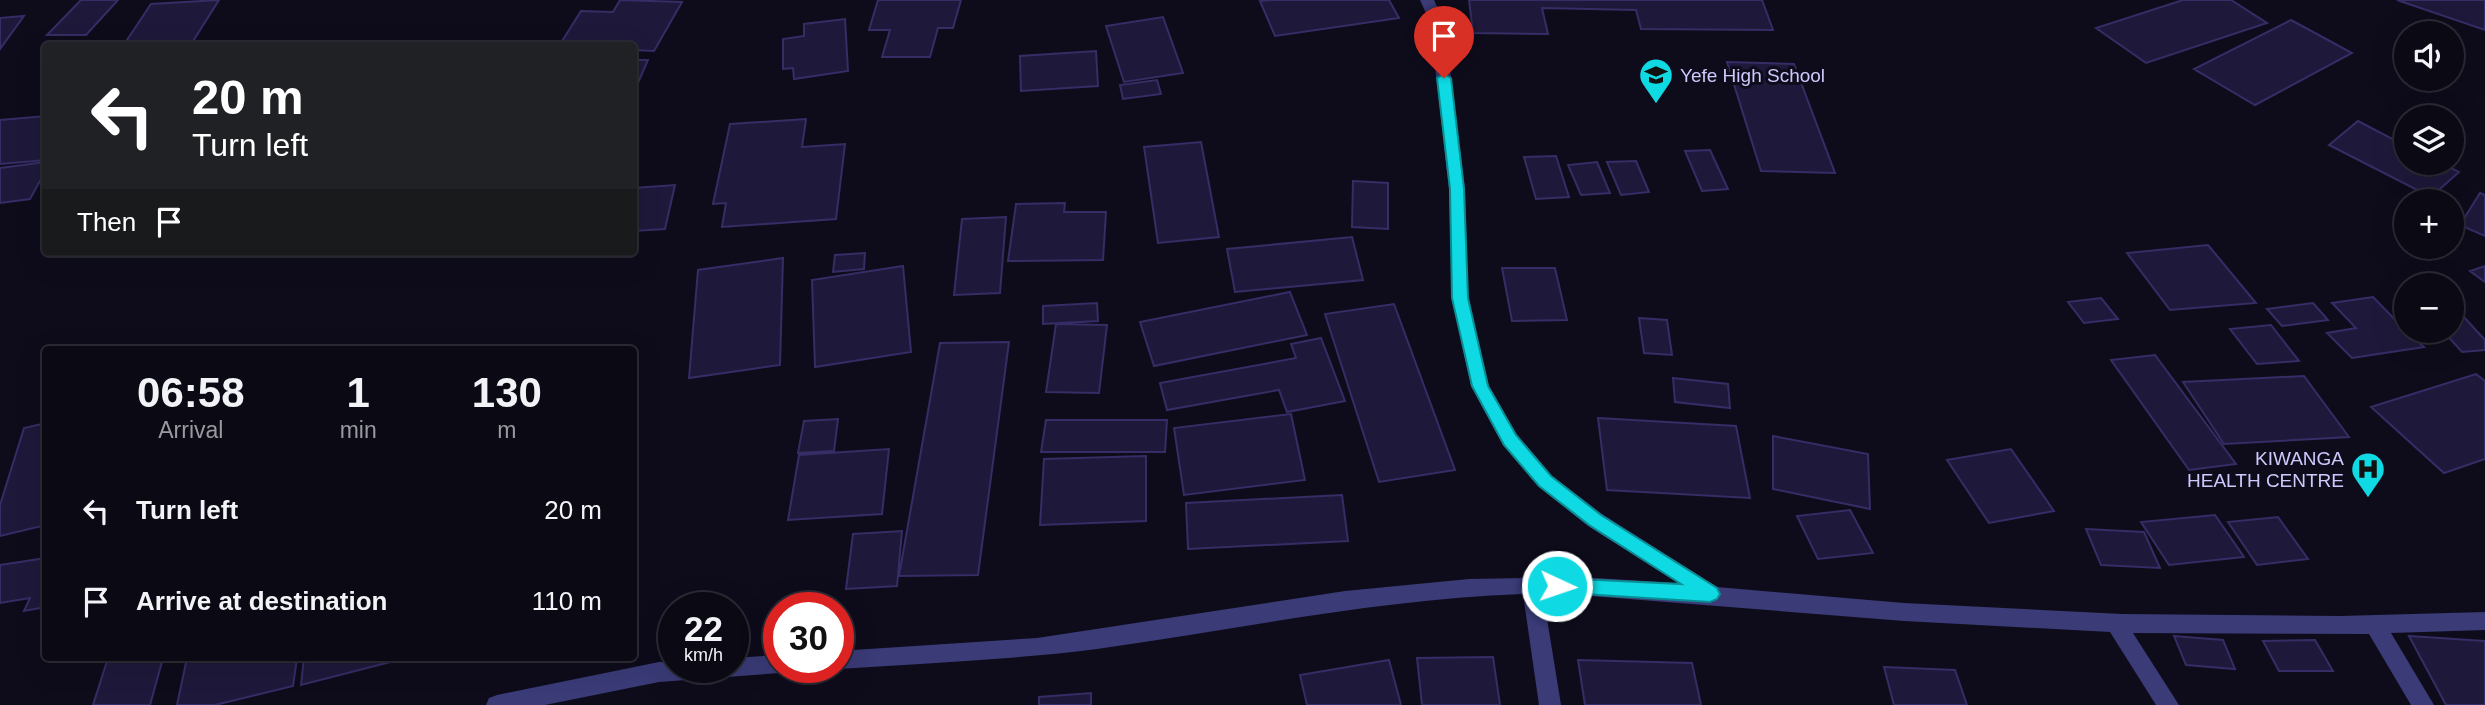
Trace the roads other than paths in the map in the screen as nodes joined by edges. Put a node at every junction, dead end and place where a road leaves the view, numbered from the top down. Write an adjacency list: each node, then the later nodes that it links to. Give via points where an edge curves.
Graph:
1 (1427, 0): 3 (street, via 1437,22 1457,189 1460,298 1480,386 1510,440 1545,481 1595,520)
2 (1532, 585): 3 (street); 7 (street, via 1393,592 1038,647); 10 (street)
3 (1710, 594): 5 (street, via 1827,607)
4 (2485, 621): 6 (street)
5 (2117, 626): 6 (street); 11 (street)
6 (2375, 626): 12 (street)
7 (854, 659)
8 (763, 665): 9 (street, via 659,672)
9 (497, 705)
10 (1549, 705)
11 (2168, 705)
12 (2423, 705)

